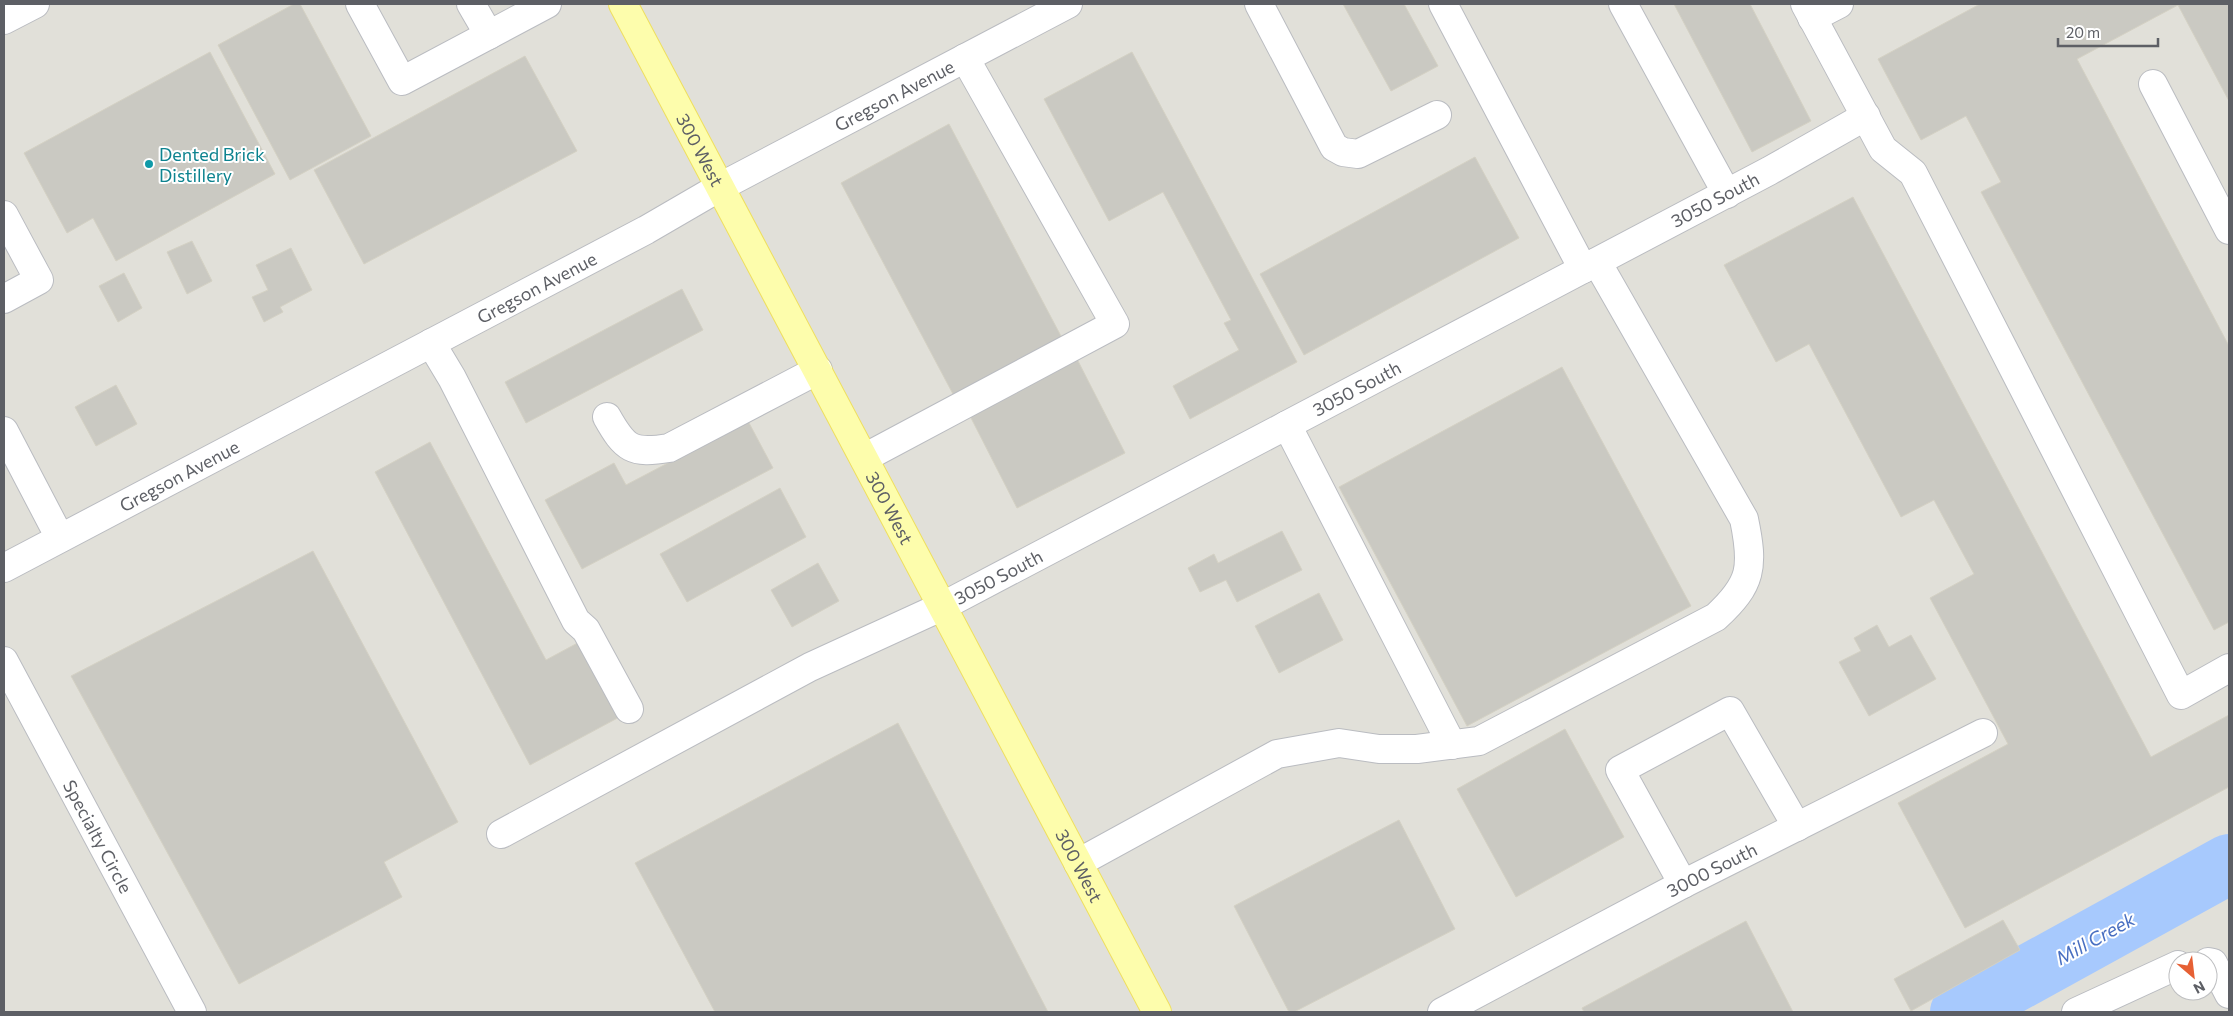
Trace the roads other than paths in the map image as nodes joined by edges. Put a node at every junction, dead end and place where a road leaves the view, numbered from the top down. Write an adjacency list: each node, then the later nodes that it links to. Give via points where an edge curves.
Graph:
1 (34, 4): 12 (street)
2 (360, 4): 13 (street, via 402,81)
3 (471, 4): 13 (street)
4 (547, 4): 13 (street)
5 (623, 4): 18 (main road, 300 West)
6 (1068, 4): 14 (street, Gregson Avenue)
7 (1259, 4): 16 (street, via 1334,147 1358,154)
8 (1444, 4): 22 (street)
9 (1623, 4): 19 (street)
10 (1838, 4): 11 (street)
11 (1809, 11): 17 (street)
12 (4, 20)
13 (489, 35)
14 (966, 58): 18 (street, Gregson Avenue); 29 (street, via 1115,324)
15 (2153, 84): 21 (street)
16 (1437, 115)
17 (1866, 116): 19 (street, 3050 South); 34 (street, via 1883,149 1913,173 2181,695)
18 (720, 187): 24 (street, Gregson Avenue, via 646,230); 25 (main road, 300 West)
19 (1726, 194): 22 (street, 3050 South)
20 (4, 215): 23 (street, via 39,280)
21 (2229, 230)
22 (1590, 266): 27 (street, 3050 South); 37 (street, via 1744,519 1750,548 1747,580 1735,600 1716,618 1479,741)
23 (4, 299)
24 (431, 343): 30 (street, Gregson Avenue); 35 (street, via 576,621 586,630)
25 (818, 370): 26 (street, via 669,448 648,451 633,448 621,441); 29 (main road, 300 West)
26 (607, 417)
27 (1287, 425): 32 (street, 3050 South); 37 (street)
28 (4, 432): 30 (street)
29 (864, 458): 32 (main road, 300 West)
30 (60, 538): 31 (street, Gregson Avenue)
31 (4, 568)
32 (943, 606): 39 (street, 3050 South, via 810,667); 40 (main road, 300 West)
33 (4, 661): 45 (street, Specialty Circle)
34 (2229, 668)
35 (629, 709)
36 (1983, 733): 38 (street, 3000 South)
37 (1452, 745): 40 (street, via 1379,750 1339,743 1277,754)
38 (1797, 827): 41 (street, 3000 South); 41 (street, via 1730,711 1620,770)
39 (501, 834)
40 (1078, 863): 46 (main road, 300 West)
41 (1683, 884): 47 (street, 3000 South)
42 (2168, 970): 48 (street)
43 (2218, 973): 44 (street)
44 (2229, 994)
45 (192, 1012)
46 (1157, 1012)
47 (1442, 1012)
48 (2076, 1012)

